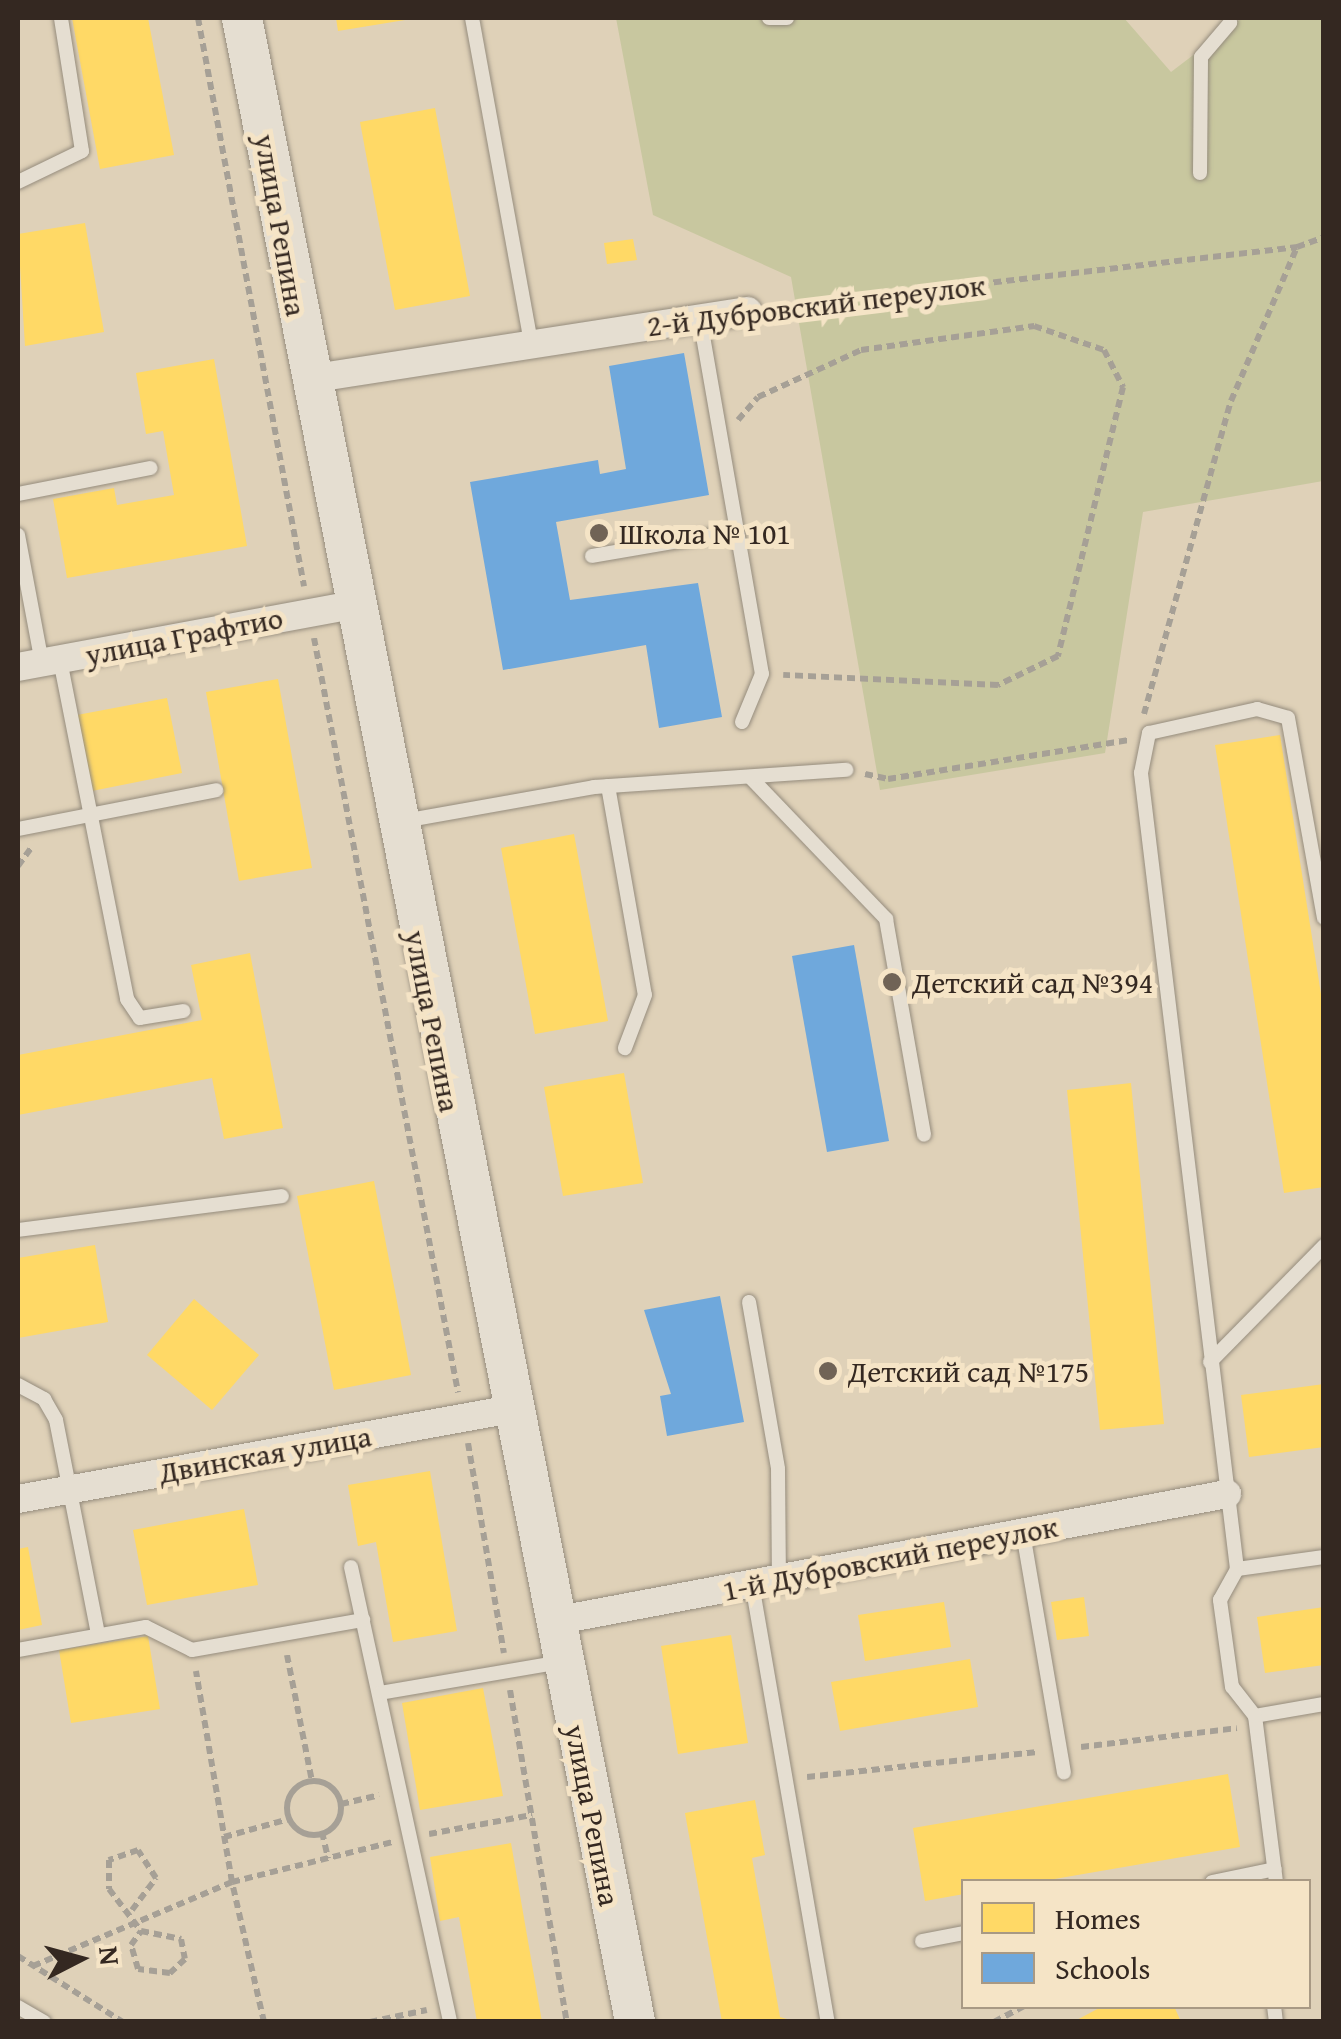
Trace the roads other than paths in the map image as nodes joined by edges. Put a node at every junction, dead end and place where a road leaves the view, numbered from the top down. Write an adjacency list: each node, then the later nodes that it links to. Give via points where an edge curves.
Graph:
1 (60, 18): 8 (lane, via 82,151)
2 (242, 18): 12 (main road, улица Репина)
3 (472, 18): 11 (lane)
4 (769, 18): 5 (lane)
5 (787, 18)
6 (1230, 19): 7 (lane, via 1202,58)
7 (1200, 173)
8 (18, 182)
9 (748, 311): 10 (street, 2-й Дубровский переулок)
10 (700, 319): 11 (street, 2-й Дубровский переулок); 15 (lane)
11 (531, 344): 12 (street, 2-й Дубровский переулок)
12 (309, 379): 18 (main road, улица Репина)
13 (150, 468): 14 (lane)
14 (18, 494)
15 (737, 531): 17 (lane); 20 (lane, via 762,674)
16 (18, 535): 19 (lane)
17 (592, 556)
18 (351, 605): 19 (street, улица Графтио); 26 (main road, улица Репина)
19 (40, 663): 25 (lane)
20 (742, 722)
21 (846, 770): 22 (lane)
22 (750, 776): 23 (lane); 31 (lane, via 886,919)
23 (608, 786): 26 (lane); 30 (lane, via 645,994)
24 (216, 790): 25 (lane)
25 (91, 814): 27 (lane); 29 (lane, via 132,1012)
26 (394, 823): 38 (main road, улица Репина)
27 (18, 829)
28 (1324, 918): 36 (lane, via 1288,718 1257,709 1168,722 1144,742)
29 (183, 1010)
30 (625, 1048)
31 (924, 1134)
32 (282, 1196): 33 (lane)
33 (18, 1230)
34 (1324, 1246): 36 (lane)
35 (749, 1302): 46 (lane, via 778,1469)
36 (1210, 1362): 40 (lane)
37 (18, 1385): 39 (lane, via 51,1408)
38 (512, 1409): 39 (street, Двинская улица); 48 (main road, улица Репина)
39 (70, 1490): 41 (street, Двинская улица); 49 (lane)
40 (1226, 1494): 42 (street, 1-й Дубровский переулок); 45 (lane)
41 (18, 1499)
42 (1023, 1533): 46 (street, 1-й Дубровский переулок); 55 (lane)
43 (1324, 1557): 45 (lane)
44 (351, 1568): 47 (lane)
45 (1236, 1570): 54 (lane, via 1220,1600 1232,1687)
46 (766, 1582): 48 (street, 1-й Дубровский переулок); 64 (lane, via 786,1781)
47 (363, 1620): 49 (lane, via 192,1650 146,1627); 52 (lane)
48 (554, 1621): 51 (main road, улица Репина)
49 (98, 1635): 50 (lane)
50 (18, 1650)
51 (562, 1662): 52 (lane); 63 (main road, улица Репина)
52 (380, 1694): 61 (lane)
53 (1324, 1704): 54 (lane)
54 (1255, 1716): 56 (lane)
55 (1064, 1773)
56 (1276, 1875): 57 (lane)
57 (1239, 1879)
58 (961, 1933): 59 (lane)
59 (922, 1941)
60 (18, 2007): 62 (lane)
61 (449, 2014)
62 (44, 2022)
63 (635, 2022)
64 (828, 2022)

